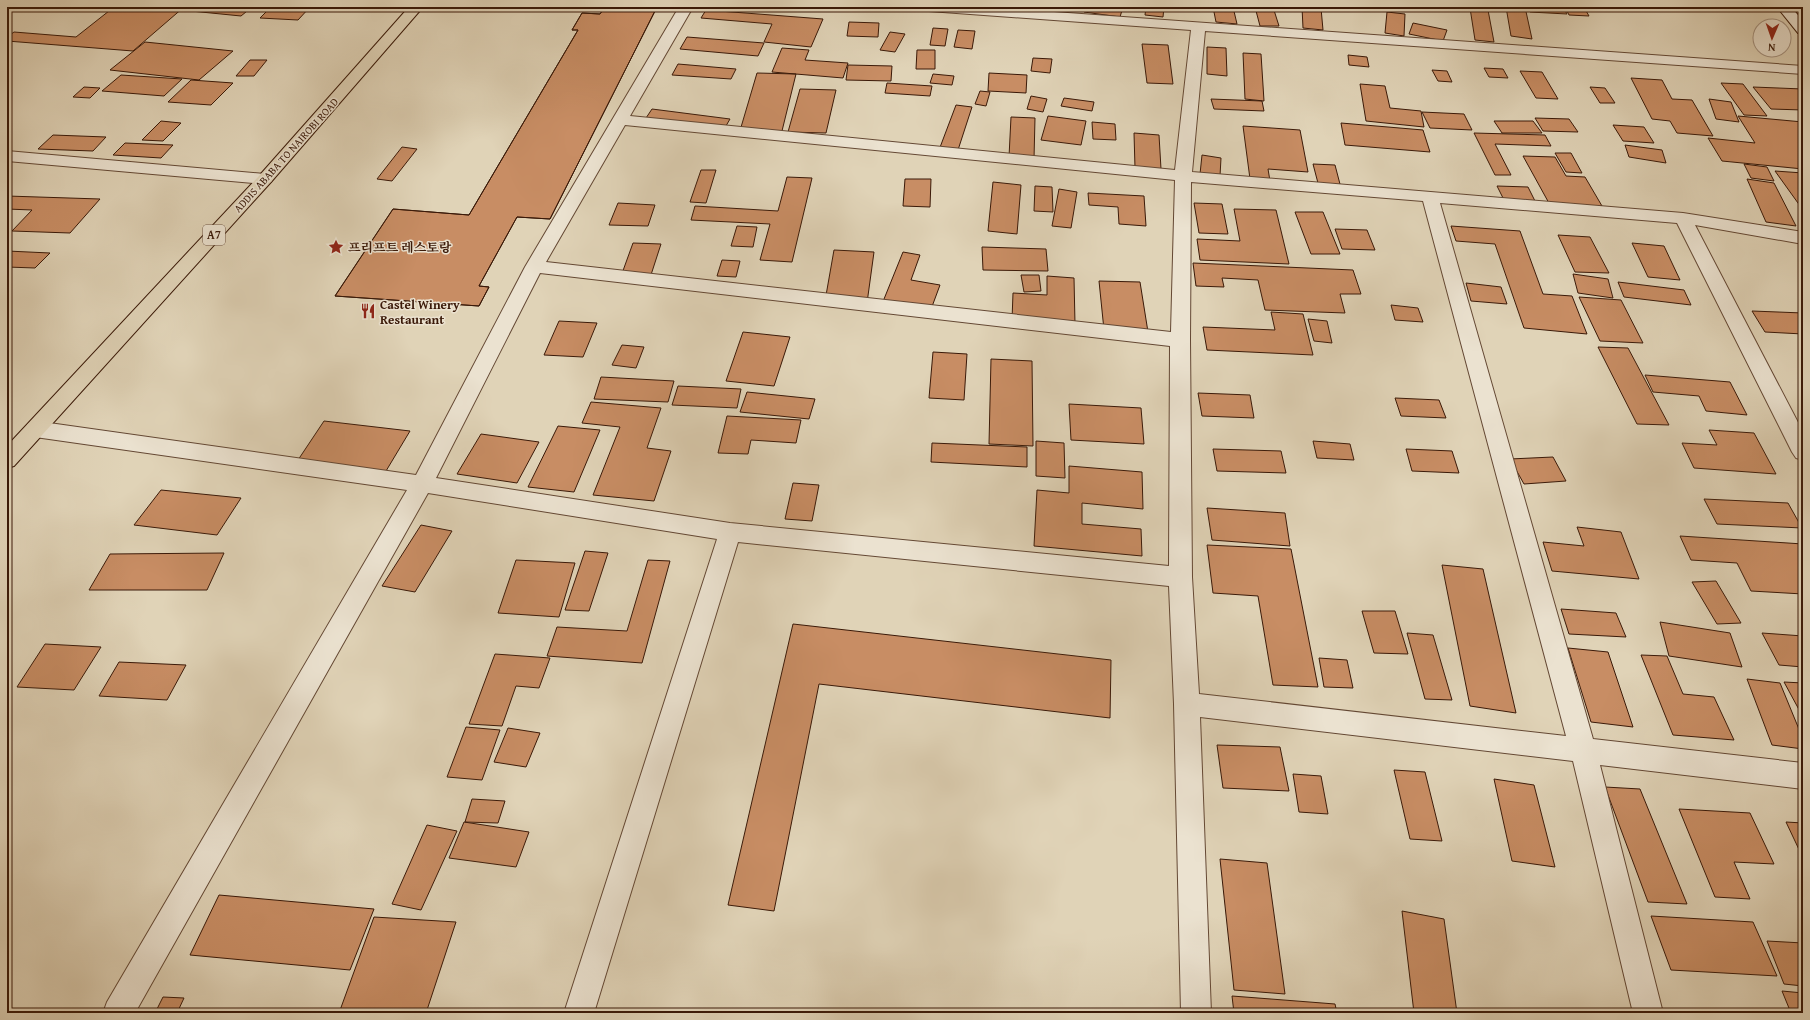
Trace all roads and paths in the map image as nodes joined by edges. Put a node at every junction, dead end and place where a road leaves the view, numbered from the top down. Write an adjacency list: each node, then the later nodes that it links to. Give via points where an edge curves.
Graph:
1 (416, 7): 11 (highway, ADDIS ABABA TO NAIROBI ROAD / A7)
2 (686, 7): 8 (street)
3 (929, 7): 5 (street)
4 (1784, 7): 6 (street)
5 (1198, 26): 7 (street); 10 (street)
6 (1803, 30)
7 (1803, 70)
8 (620, 120): 10 (street); 15 (street)
9 (7, 156): 11 (street)
10 (1183, 176): 12 (street); 16 (street)
11 (265, 179): 17 (highway, ADDIS ABABA TO NAIROBI ROAD / A7)
12 (1430, 197): 13 (street); 24 (street)
13 (1683, 218): 14 (street); 18 (street)
14 (1803, 238)
15 (534, 267): 16 (street); 20 (street)
16 (1180, 340): 22 (street)
17 (36, 429): 19 (highway, ADDIS ABABA TO NAIROBI ROAD / A7); 20 (street)
18 (1803, 452)
19 (7, 460)
20 (422, 484): 21 (street); 26 (street)
21 (730, 532): 22 (street); 27 (street)
22 (1180, 577): 23 (street)
23 (1187, 704): 24 (street); 28 (street)
24 (1583, 750): 25 (street); 29 (street)
25 (1803, 776)
26 (118, 1013)
27 (579, 1013)
28 (1196, 1013)
29 (1648, 1013)

